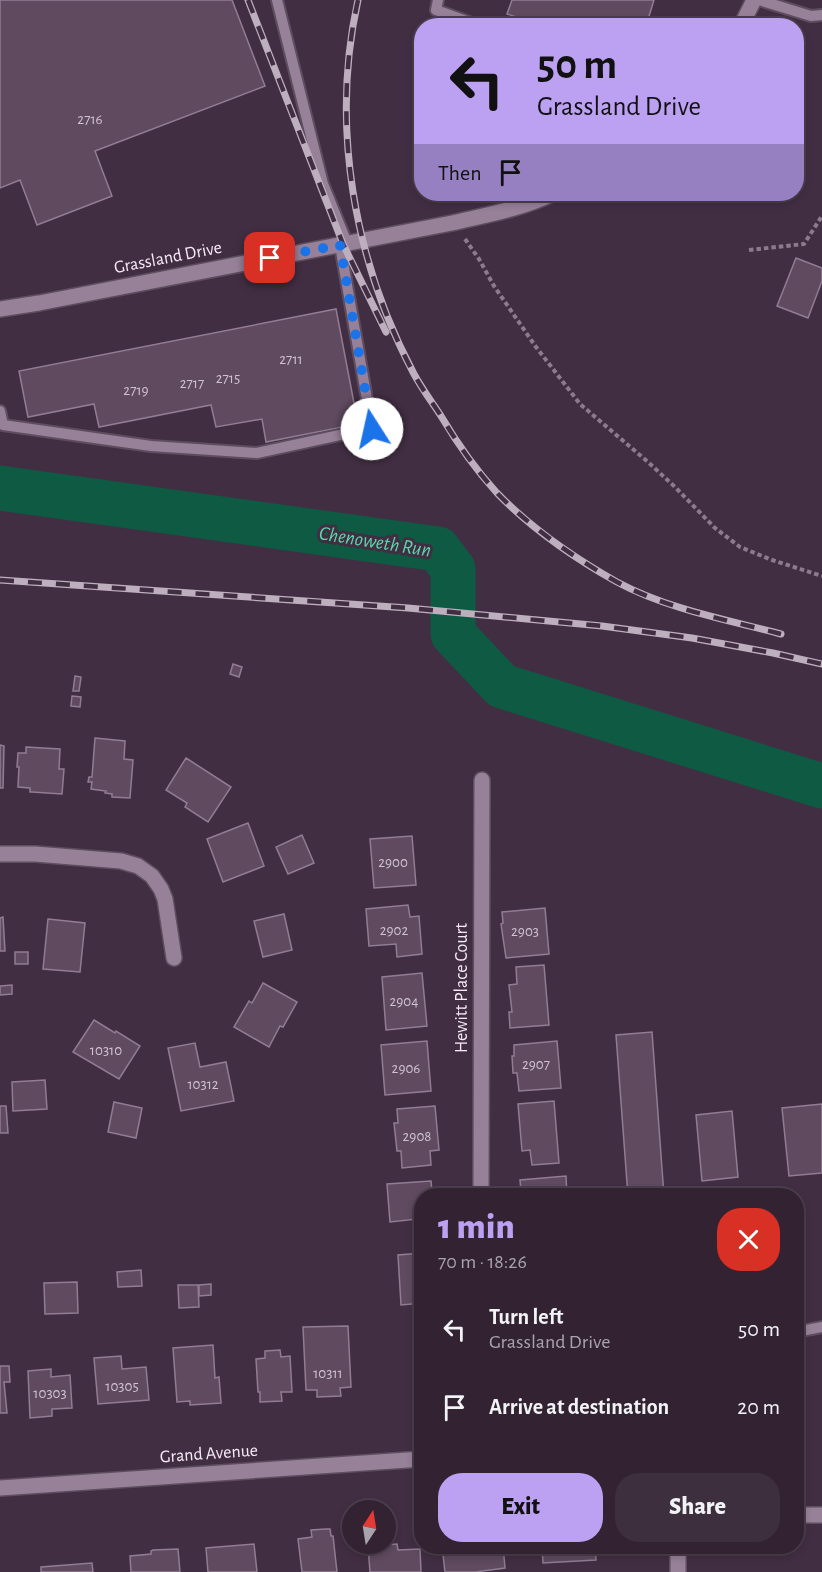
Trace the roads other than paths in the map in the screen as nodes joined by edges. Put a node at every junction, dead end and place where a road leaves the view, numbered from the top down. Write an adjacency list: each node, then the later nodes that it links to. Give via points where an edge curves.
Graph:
1 (277, 0): 8 (lane, via 323,184)
2 (756, 0): 4 (lane, via 811,16); 6 (street)
3 (437, 5): 5 (lane)
4 (822, 15)
5 (464, 18)
6 (746, 18)
7 (534, 201): 8 (street, Grassland Drive, via 452,223)
8 (344, 244): 9 (street, Grassland Drive); 10 (lane, via 372,429 257,453 152,446 3,425)
9 (0, 309)
10 (0, 411)
11 (482, 780): 14 (street, Hewitt Place Court)
12 (0, 854): 13 (street, via 121,861 138,866 152,876 165,899)
13 (174, 958)
14 (482, 1188)
15 (822, 1327): 16 (lane)
16 (804, 1330)
17 (414, 1460): 18 (street, Grand Avenue)
18 (0, 1488)
19 (804, 1515): 20 (street)
20 (822, 1515)
21 (678, 1554): 22 (street)
22 (678, 1572)

